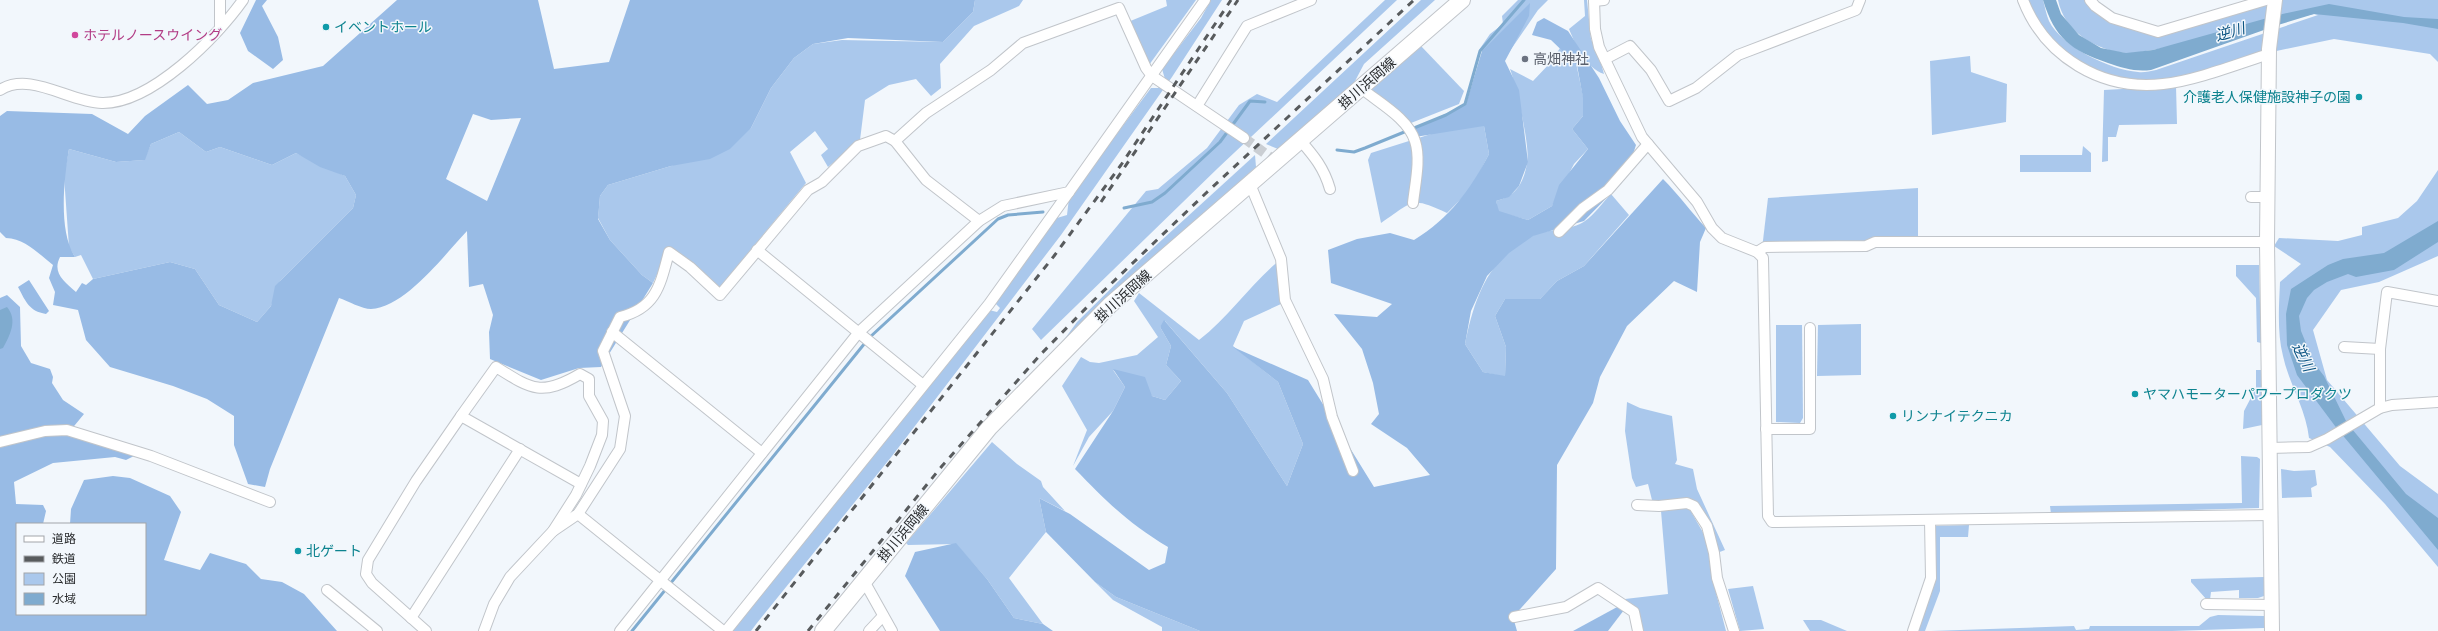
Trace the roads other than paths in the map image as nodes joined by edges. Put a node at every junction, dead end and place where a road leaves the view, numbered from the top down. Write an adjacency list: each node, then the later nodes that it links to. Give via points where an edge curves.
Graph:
1 (220, 0): 11 (street)
2 (242, 0): 11 (street)
3 (1205, 0): 14 (street)
4 (1311, 0): 17 (street, via 1247,26)
5 (1462, 0): 15 (main road, 掛川浜岡線)
6 (1597, 0): 13 (street, via 1595,30)
7 (1860, 0): 13 (street, via 1856,10 1738,55 1696,88 1669,101 1651,70 1630,46)
8 (2023, 0): 12 (street, via 2029,16 2050,44 2074,64 2123,84 2166,84)
9 (2090, 0): 10 (street, via 2112,18 2158,32)
10 (2271, 2): 12 (street)
11 (220, 28): 16 (street, via 213,38 185,62 130,98 102,103 18,82)
12 (2269, 52): 26 (street)
13 (1605, 59): 21 (street, via 1642,137)
14 (1152, 76): 17 (street); 20 (street, via 1119,8 1023,43 991,70 926,113); 24 (street)
15 (1361, 88): 19 (main road, 掛川浜岡線); 27 (street, via 1409,130 1416,141)
16 (0, 90)
17 (1197, 106): 18 (street)
18 (1240, 135)
19 (1300, 140): 22 (main road, 掛川浜岡線, via 1273,160); 23 (street, via 1319,162)
20 (895, 141): 28 (street, via 926,180); 31 (street, via 886,136 858,146 822,182 808,190)
21 (1648, 144): 29 (street, via 1608,190 1583,208); 32 (street, via 1697,202 1712,228 1722,238)
22 (1250, 184): 48 (street, via 1282,259 1285,300 1323,379 1332,417); 57 (main road, 掛川浜岡線, via 1110,305 989,428)
23 (1330, 189)
24 (1069, 192): 28 (street, via 1003,206); 39 (street, via 989,304)
25 (2251, 196): 26 (street)
26 (2268, 196): 30 (street)
27 (1413, 203)
28 (979, 221): 36 (street)
29 (1559, 232)
30 (2267, 242): 32 (street, via 1875,242 1866,246 1765,247); 45 (street)
31 (757, 250): 35 (street, via 720,295 690,267 669,252 662,278 650,302 637,313 620,317); 36 (street)
32 (1757, 252): 43 (street, via 1763,258)
33 (2438, 301): 38 (street, via 2388,292)
34 (1810, 328): 43 (street, via 1810,429)
35 (612, 332): 47 (street); 52 (street, via 603,350 625,416 621,442 616,455)
36 (859, 332): 39 (street); 47 (street)
37 (2344, 347): 38 (street)
38 (2380, 349): 41 (street)
39 (923, 385): 68 (street)
40 (2438, 402): 41 (street, via 2392,405)
41 (2376, 411): 45 (street, via 2309,447)
42 (461, 416): 46 (street); 49 (street, via 496,367 524,385 542,389 566,382 580,374 589,379 589,396 603,421 602,434); 63 (street, via 416,481 368,560 366,574 372,583)
43 (1766, 429): 54 (street, via 1768,516 1772,522)
44 (0, 442): 50 (street, via 45,431 67,430 151,456)
45 (2270, 448): 53 (street)
46 (520, 449): 49 (street); 63 (street)
47 (762, 453): 56 (street)
48 (1353, 472)
49 (581, 484): 55 (street)
50 (270, 502)
51 (1637, 505): 73 (street, via 1686,503 1694,506 1707,526 1717,578)
52 (578, 514): 55 (street); 56 (street)
53 (2271, 515): 54 (street); 60 (street)
54 (1930, 520): 74 (street, via 1931,578)
55 (553, 531): 66 (street, via 510,577 494,604)
56 (660, 581): 67 (street); 68 (street)
57 (864, 581): 61 (street); 69 (main road, 掛川浜岡線)
58 (327, 590): 64 (street)
59 (2206, 604): 60 (street)
60 (2272, 605): 75 (street)
61 (883, 616): 70 (street); 71 (street)
62 (1514, 617): 72 (street, via 1566,607 1598,588 1634,612)
63 (412, 618): 65 (street)
64 (377, 631)
65 (426, 631)
66 (484, 631)
67 (620, 631)
68 (724, 631)
69 (823, 631)
70 (869, 631)
71 (892, 631)
72 (1638, 631)
73 (1734, 631)
74 (1914, 631)
75 (2272, 631)

